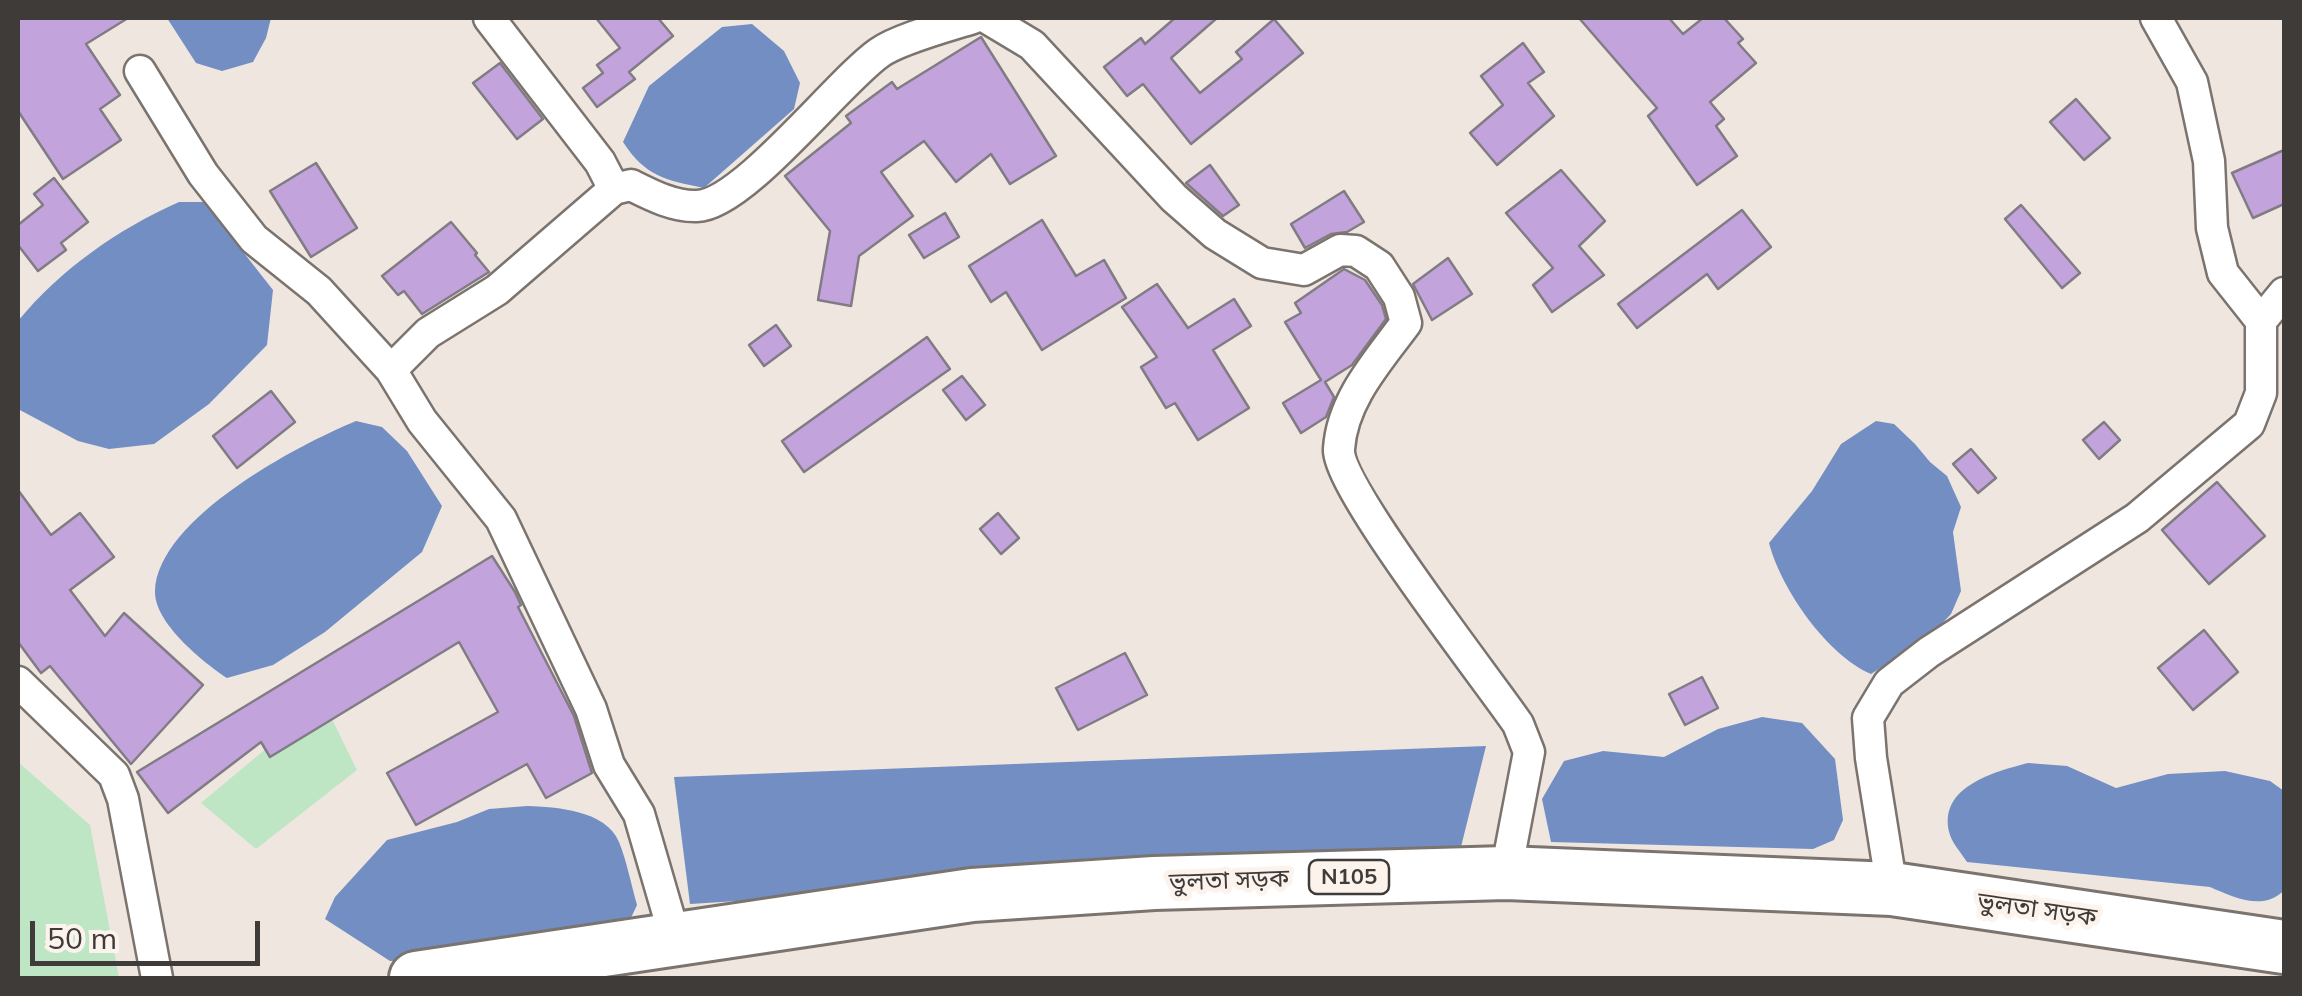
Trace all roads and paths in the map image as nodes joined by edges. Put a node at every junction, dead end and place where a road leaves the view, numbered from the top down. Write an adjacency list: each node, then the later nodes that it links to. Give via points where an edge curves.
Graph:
1 (488, 18): 6 (street, via 600,162)
2 (973, 18): 6 (street, via 880,52 730,193 699,207 631,185)
3 (986, 18): 11 (street, via 1032,45 1215,234 1262,263 1304,270 1340,250 1356,251 1379,266 1399,297 1406,322 1351,399 1340,464 1369,516 1518,724 1529,752)
4 (2156, 18): 8 (street, via 2192,82 2223,273)
5 (140, 71): 9 (street, via 254,239 319,291)
6 (614, 190): 9 (street, via 497,290 428,333)
7 (2284, 294): 8 (street)
8 (2261, 321): 12 (street, via 2261,393 2249,424 2136,518 1889,683 1868,718)
9 (391, 370): 13 (street, via 422,421 502,519 591,709 609,765 639,814)
10 (18, 682): 15 (street, via 114,775)
11 (1506, 872): 12 (highway, ভুলতা সড়ক / N105); 13 (highway, ভুলতা সড়ক / N105, via 972,895)
12 (1892, 889): 14 (highway, ভুলতা সড়ক / N105)
13 (676, 940): 16 (highway, ভুলতা সড়ক / N105)
14 (2284, 947)
15 (157, 978)
16 (416, 978)

